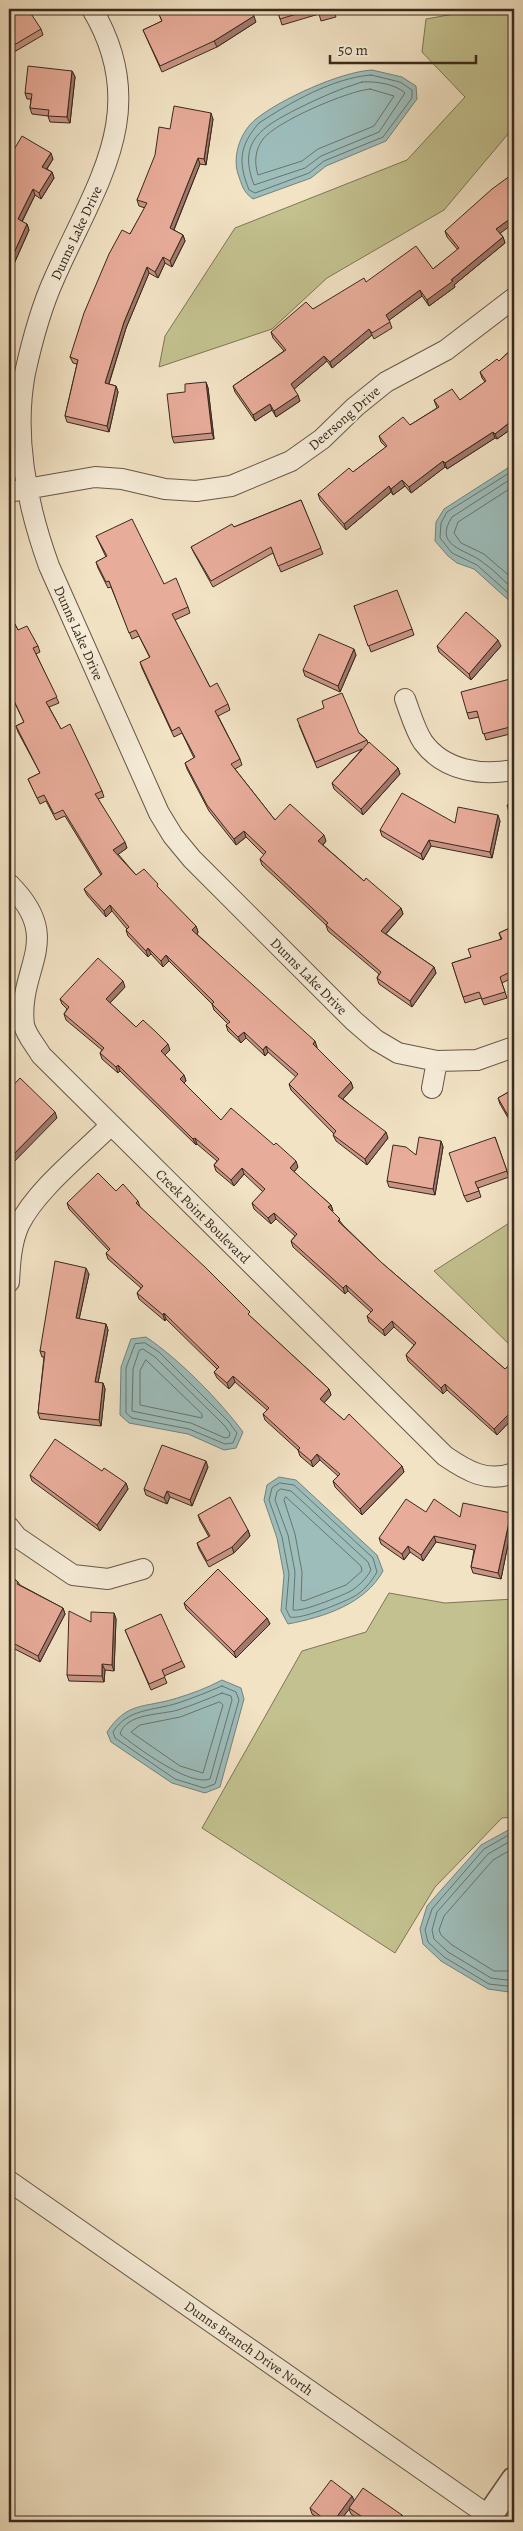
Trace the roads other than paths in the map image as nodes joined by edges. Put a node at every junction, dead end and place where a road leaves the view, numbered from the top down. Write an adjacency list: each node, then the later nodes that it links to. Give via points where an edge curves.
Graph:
1 (94, 9): 3 (street, Dunns Lake Drive, via 109,40 116,72 118,120 102,178 43,307 25,373 20,418 22,455)
2 (514, 298): 3 (street, Deersong Drive, via 446,350 386,382 322,440 291,461 230,486 196,491 165,489 122,479 95,477)
3 (19, 491): 8 (street, Dunns Lake Drive, via 159,813 173,836 192,859 376,1040 398,1053)
4 (405, 699): 5 (street, via 423,742 442,759 465,770 492,774)
5 (514, 770)
6 (9, 884): 10 (street, Creek Point Boulevard, via 30,911 39,939 23,1000 25,1027 41,1055)
7 (514, 1047): 8 (street, Dunns Lake Drive, via 477,1060)
8 (437, 1061): 9 (street)
9 (432, 1088)
10 (111, 1125): 11 (street, via 35,1200 19,1225 12,1246); 12 (street, Creek Point Boulevard, via 445,1456 465,1470 490,1478)
11 (9, 1282)
12 (514, 1474)
13 (9, 1528): 14 (street, via 17,1537 73,1575 108,1579)
14 (143, 1569)
15 (9, 2181): 17 (street, Dunns Branch Drive North)
16 (514, 2480): 17 (street)
17 (487, 2519)

